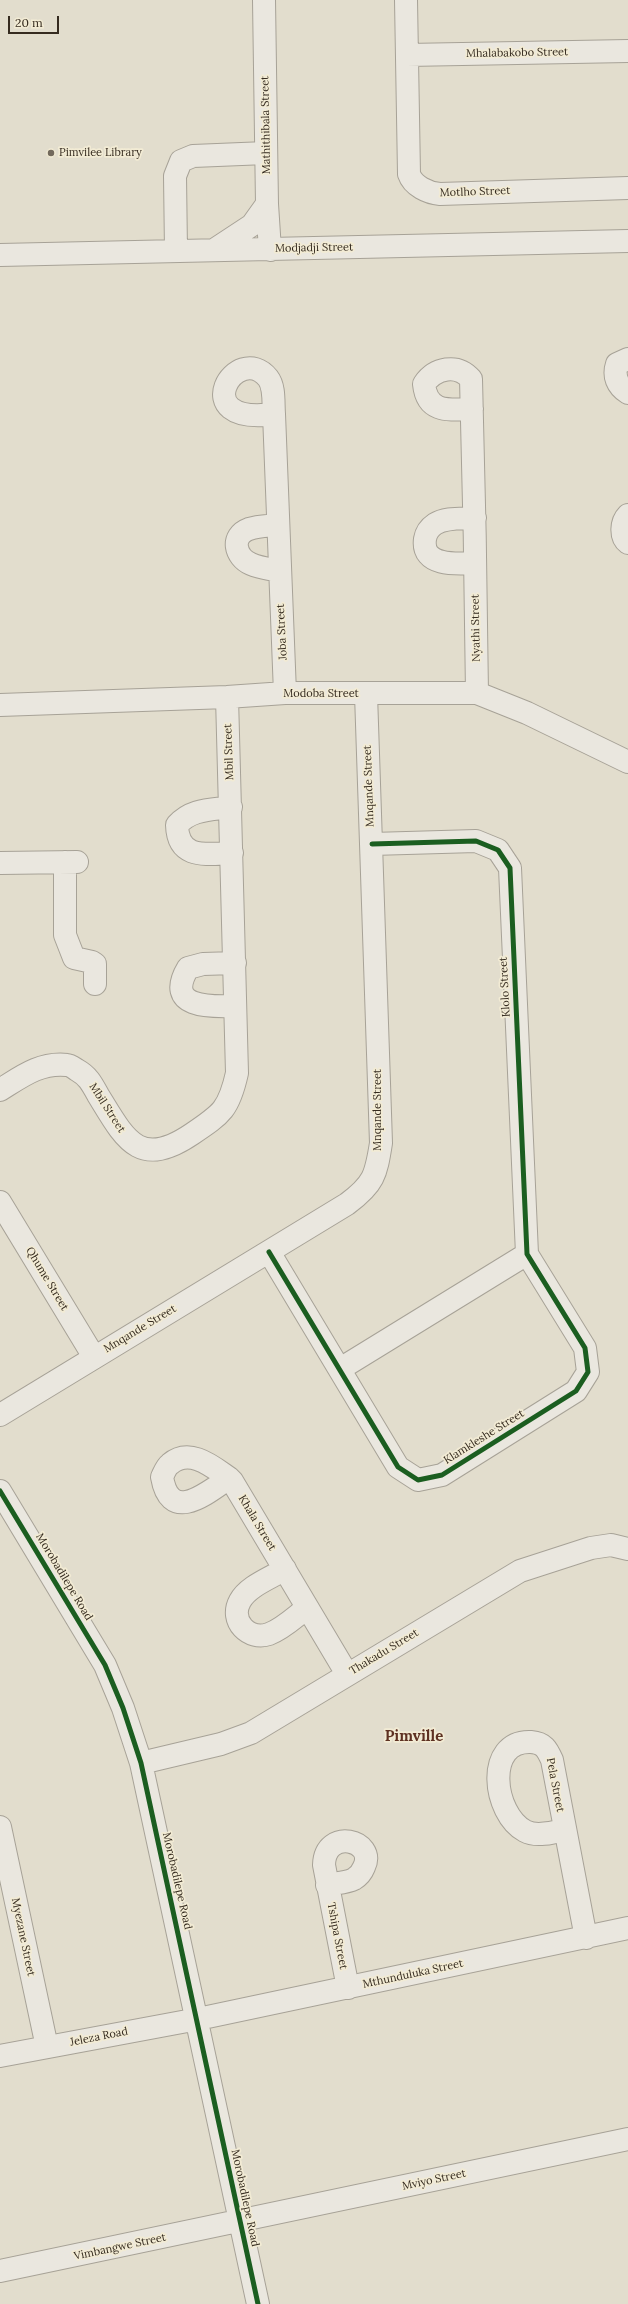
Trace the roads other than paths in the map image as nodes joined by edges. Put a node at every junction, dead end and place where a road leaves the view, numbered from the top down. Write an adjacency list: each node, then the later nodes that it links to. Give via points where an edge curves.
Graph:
1 (264, 0): 5 (street, Mathithibala Street)
2 (406, 0): 4 (street, Motlho Street)
3 (628, 51): 4 (street, Mhalabakobo Street)
4 (407, 55): 6 (street, Motlho Street, via 409,174 423,190 440,194)
5 (266, 153): 7 (street, Mathithibala Street); 10 (street, via 193,156 181,161 175,176)
6 (628, 188)
7 (267, 204): 9 (street, Mathithibala Street); 11 (street, via 252,225)
8 (628, 241): 9 (street, Modjadji Street)
9 (270, 250): 11 (street, Modjadji Street)
10 (176, 251): 11 (street, Modjadji Street); 12 (street, Modjadji Street)
11 (213, 251)
12 (0, 255)
13 (628, 359): 14 (street, via 617,364 615,376 620,386)
14 (628, 393)
15 (472, 409): 18 (street, Nyathi Street)
16 (274, 414): 19 (street, Joba Street)
17 (628, 516): 20 (street, via 624,519 622,530)
18 (475, 518): 21 (street, Nyathi Street); 21 (street, via 445,520 435,524 428,530 425,543 430,556 437,561 453,564)
19 (277, 525): 22 (street, Joba Street); 22 (street, via 248,530 236,541 236,549 250,564)
20 (628, 543)
21 (475, 563): 24 (street, Nyathi Street)
22 (279, 571): 23 (street, Joba Street)
23 (285, 693): 25 (street, Modoba Street); 26 (street, Modoba Street)
24 (477, 693): 25 (street, Modoba Street); 28 (street, Modoba Street, via 527,713)
25 (366, 694): 30 (street, Mnqande Street)
26 (227, 697): 27 (street, Modoba Street); 29 (street, Mbil Street)
27 (0, 705)
28 (628, 762)
29 (231, 807): 31 (street, Mbil Street); 31 (street, via 197,811 184,816 177,826 177,832 184,848 197,854)
30 (372, 844): 38 (street, Mnqande Street, via 381,1143 376,1171 365,1191); 39 (street, Klolo Street, via 476,841 498,850 510,868)
31 (232, 852): 33 (street, Mbil Street)
32 (0, 863): 34 (street, via 71,862 66,940 74,958 95,964)
33 (235, 963): 35 (street, Mbil Street); 35 (street, via 203,964 188,968 182,979 183,992 190,1002 201,1007)
34 (95, 984)
35 (235, 1006): 36 (street, Mbil Street, via 237,1073 231,1098 218,1116 177,1144 160,1150 137,1147 121,1132 86,1075 68,1064 39,1067)
36 (0, 1090)
37 (0, 1202): 40 (street, Qhume Street)
38 (269, 1252): 40 (street, Mnqande Street); 41 (street, Klamkleshe Street)
39 (527, 1254): 41 (street); 41 (street, Klamkleshe Street, via 584,1348 588,1372 576,1391 442,1475 418,1480 398,1467)
40 (94, 1357): 42 (street, Mnqande Street)
41 (340, 1369)
42 (0, 1415)
43 (229, 1478): 46 (street, Khala Street)
44 (0, 1491): 49 (street, Morobadilepe Road, via 105,1665)
45 (628, 1549): 48 (street, Thakadu Street, via 611,1545 591,1548 520,1571)
46 (285, 1569): 47 (street, Khala Street); 47 (street, via 250,1590 240,1601 237,1614 240,1626 247,1633 258,1636 270,1634)
47 (308, 1608): 48 (street, Khala Street)
48 (347, 1674): 49 (street, Thakadu Street, via 251,1733 221,1744)
49 (142, 1763): 56 (street, Morobadilepe Road)
50 (0, 1827): 57 (street, Myezane Street)
51 (564, 1830): 54 (street)
52 (327, 1885): 55 (street, Tshipa Street)
53 (628, 1928): 54 (street, Mthunduluka Street)
54 (586, 1938): 55 (street, Mthunduluka Street)
55 (348, 1988): 56 (street, Mthunduluka Street)
56 (198, 2019): 57 (street, Jeleza Road); 60 (street, Morobadilepe Road)
57 (46, 2047): 58 (street, Jeleza Road)
58 (0, 2056)
59 (628, 2138): 60 (street, Mviyo Street)
60 (239, 2222): 61 (street, Vimbangwe Street); 62 (street, Morobadilepe Road)
61 (0, 2271)
62 (258, 2304)

